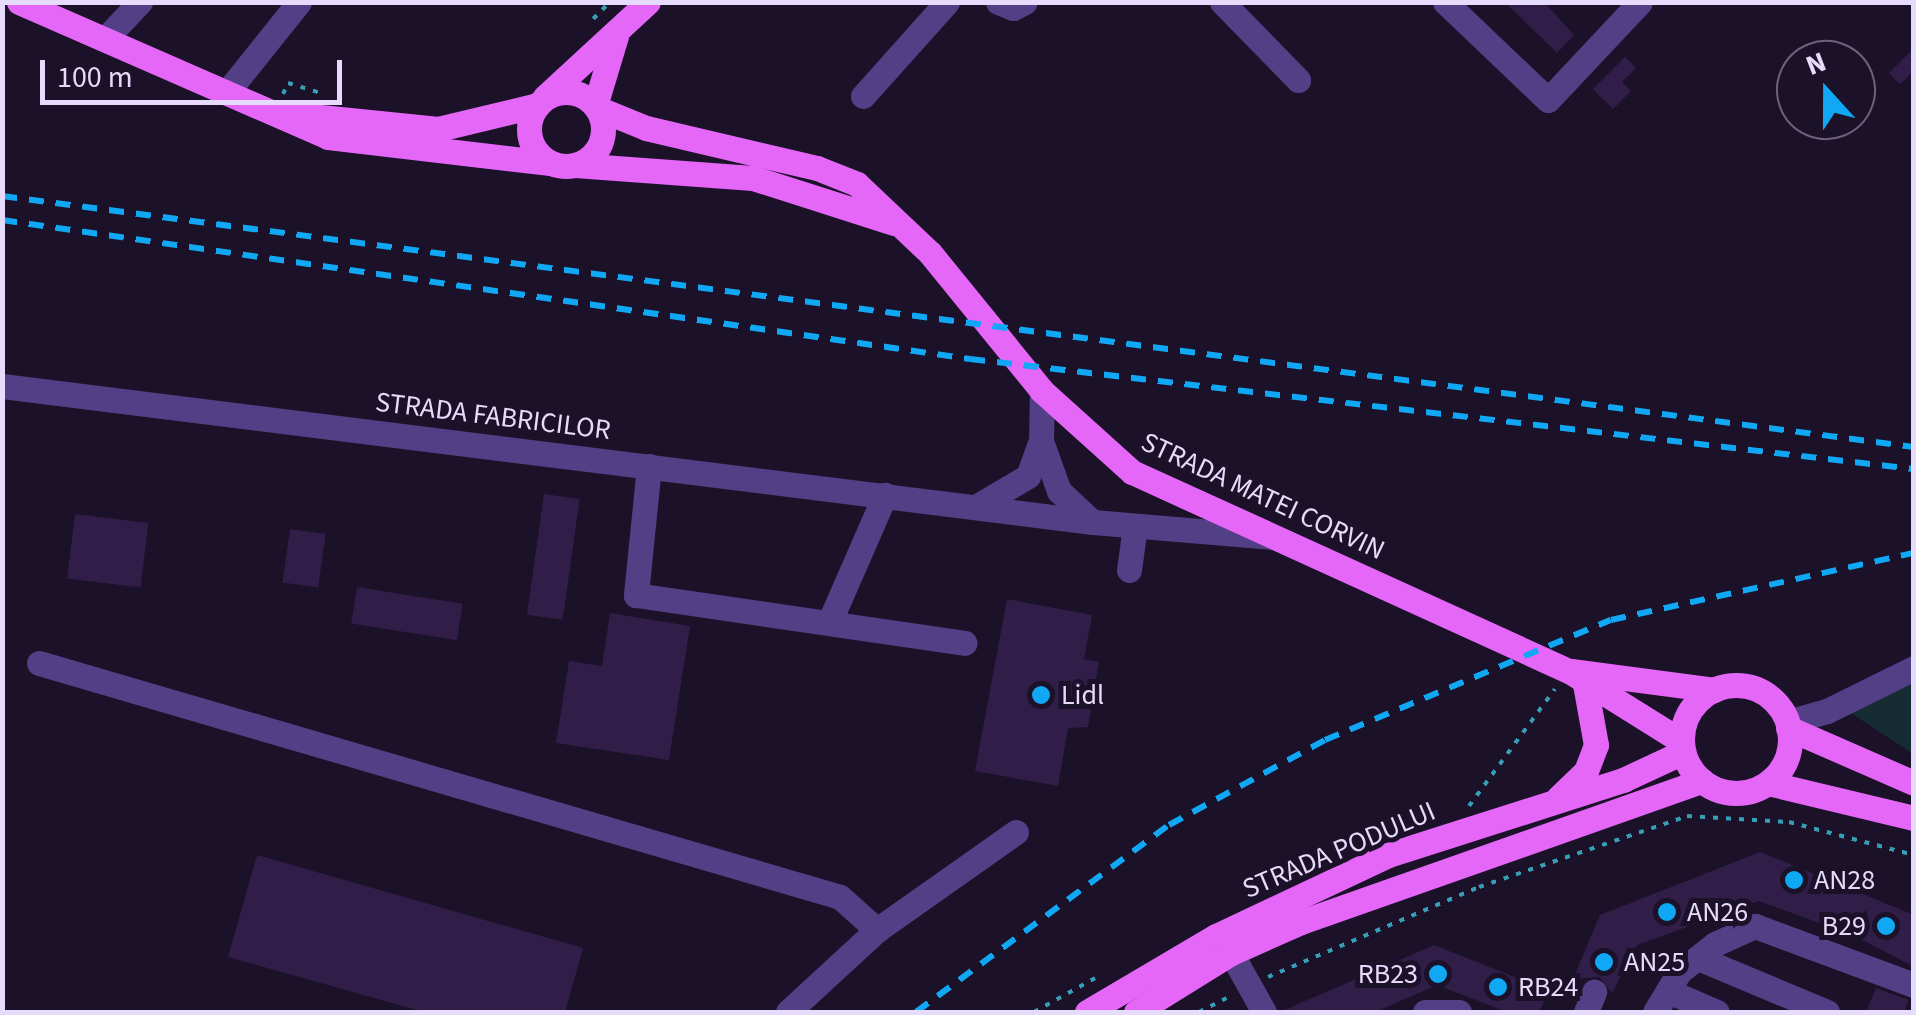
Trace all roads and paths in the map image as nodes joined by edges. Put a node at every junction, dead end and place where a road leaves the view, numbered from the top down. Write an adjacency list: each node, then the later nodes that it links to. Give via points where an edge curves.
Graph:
1 (20, 2): 14 (main road, STRADA MATEI CORVIN)
2 (300, 2): 16 (street)
3 (610, 2): 12 (path)
4 (648, 2): 13 (main road)
5 (948, 2): 18 (street)
6 (998, 2): 7 (street, via 1013,8)
7 (1026, 2)
8 (1222, 2): 15 (street)
9 (1445, 2): 10 (street, via 1548,100)
10 (1640, 2)
11 (131, 5): 14 (street)
12 (582, 30)
13 (616, 36): 19 (main road); 20 (main road)
14 (105, 39): 16 (main road, STRADA MATEI CORVIN)
15 (1298, 80)
16 (227, 92): 21 (main road, STRADA MATEI CORVIN)
17 (324, 94): 21 (path, via 288,83)
18 (863, 96)
19 (541, 102): 20 (main road, via 565,92); 21 (main road, STRADA MATEI CORVIN, via 488,122 438,129); 22 (main road, via 529,133)
20 (596, 107): 22 (main road, via 600,144); 23 (main road, STRADA MATEI CORVIN, via 646,128 841,176)
21 (276, 112): 22 (main road, STRADA MATEI CORVIN, via 315,134 354,143)
22 (562, 164): 23 (main road, STRADA MATEI CORVIN, via 753,178)
23 (898, 225): 25 (main road, STRADA MATEI CORVIN, via 930,253)
24 (2, 386): 27 (street, STRADA FABRICILOR)
25 (1042, 391): 26 (street); 32 (main road, STRADA MATEI CORVIN, via 1132,472)
26 (1042, 441): 29 (street, via 1028,476); 30 (street, via 1058,491)
27 (649, 466): 28 (street, STRADA FABRICILOR); 34 (street, via 636,596)
28 (885, 495): 29 (street, STRADA FABRICILOR); 34 (street)
29 (975, 506): 30 (street, STRADA FABRICILOR)
30 (1094, 522): 31 (street, STRADA FABRICILOR)
31 (1135, 526): 32 (street, STRADA FABRICILOR); 33 (street)
32 (1270, 537): 38 (main road, STRADA MATEI CORVIN)
33 (1128, 570)
34 (829, 623): 35 (street)
35 (965, 643)
36 (39, 664): 50 (street, via 840,898)
37 (1914, 668): 40 (street)
38 (1577, 677): 39 (main road); 41 (main road); 45 (main road, via 1596,745 1586,771); 47 (path)
39 (1714, 690): 40 (main road, via 1749,687 1766,694); 41 (main road, via 1695,704)
40 (1788, 725): 43 (main road, via 1788,755); 44 (main road)
41 (1682, 747): 42 (main road); 45 (main road, STRADA PODULUI, via 1658,767)
42 (1702, 781): 43 (main road, via 1735,793); 51 (main road, STRADA PODULUI, via 1470,857)
43 (1768, 782): 46 (main road)
44 (1914, 783)
45 (1555, 801): 58 (main road, STRADA PODULUI, via 1388,855 1316,887)
46 (1914, 818)
47 (1458, 820)
48 (1016, 832): 50 (street)
49 (1914, 855): 53 (path, via 1788,822 1687,816 1480,887)
50 (877, 930): 57 (street)
51 (1232, 954): 59 (main road, STRADA PODULUI); 61 (street)
52 (1698, 958): 54 (street, via 1755,926); 56 (street); 65 (street)
53 (1261, 980)
54 (1914, 985)
55 (1227, 998): 60 (path)
56 (1662, 1002): 64 (street)
57 (788, 1012)
58 (1087, 1012)
59 (1136, 1012)
60 (1198, 1012)
61 (1264, 1012)
62 (1425, 1012): 63 (street)
63 (1459, 1012)
64 (1717, 1012)
65 (1827, 1012)

